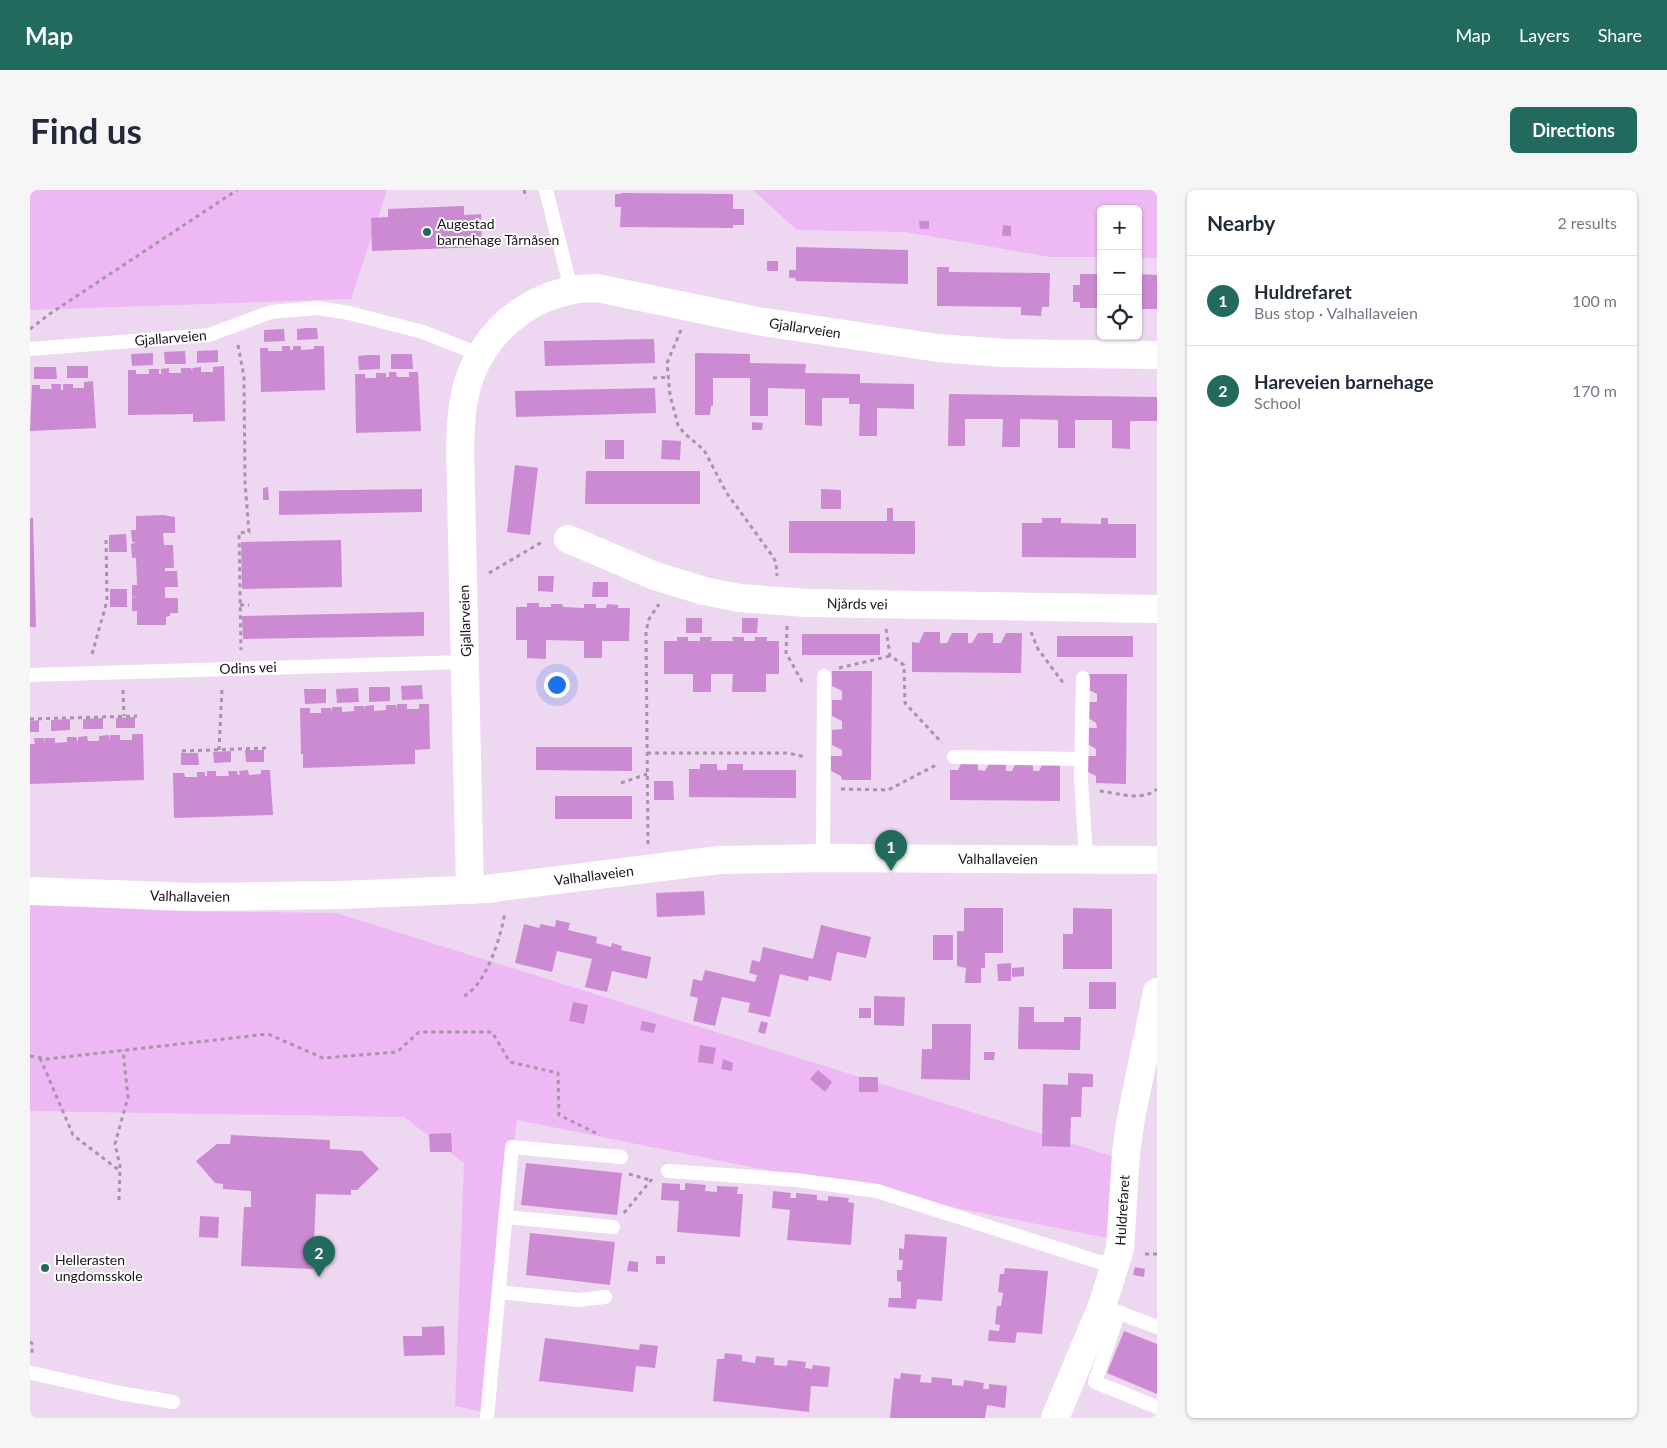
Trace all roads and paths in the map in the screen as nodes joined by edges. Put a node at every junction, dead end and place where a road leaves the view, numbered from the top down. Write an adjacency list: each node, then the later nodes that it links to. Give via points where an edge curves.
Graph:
1 (237, 190): 6 (path)
2 (546, 190): 3 (lane)
3 (572, 289): 4 (street, Gjallarveien, via 608,289); 8 (street, Gjallarveien, via 553,294 521,311 504,324)
4 (686, 305): 9 (street, Gjallarveien, via 757,321 938,348 1014,353); 10 (path, via 679,337 667,363)
5 (232, 328): 7 (lane, Gjallarveien, via 196,337); 8 (lane, Gjallarveien, via 251,318 280,310 333,310 423,332); 17 (path, via 239,346 244,377 244,483 250,532 238,533)
6 (30, 329)
7 (30, 349)
8 (481, 355): 23 (street, Gjallarveien, via 466,393 461,426)
9 (1157, 355)
10 (667, 377): 11 (path); 16 (path, via 678,425 704,450 726,492 776,562)
11 (653, 378)
12 (106, 538): 27 (path, via 108,601)
13 (568, 539): 14 (path, via 545,541); 15 (street, Njårds vei)
14 (484, 575)
15 (671, 582): 16 (street, Njårds vei, via 718,594); 39 (path, via 646,631)
16 (781, 602): 19 (street, Njårds vei); 32 (path, via 786,653 817,709)
17 (240, 605): 18 (path); 25 (path, via 242,652)
18 (249, 605)
19 (886, 605): 20 (street, Njårds vei); 22 (path)
20 (1025, 608): 21 (street, Njårds vei); 31 (path, via 1034,642)
21 (1157, 609)
22 (890, 656): 29 (path, via 831,669); 40 (path, via 904,665 905,703)
23 (466, 662): 25 (lane, Odins vei); 53 (street, Gjallarveien)
24 (223, 668): 25 (lane, Odins vei); 26 (lane, Odins vei); 37 (path)
25 (239, 668)
26 (122, 672): 27 (lane, Odins vei); 33 (path)
27 (86, 674): 28 (lane, Odins vei)
28 (30, 675)
29 (824, 676): 32 (lane)
30 (1083, 678): 31 (lane)
31 (1082, 706): 41 (lane)
32 (824, 715): 42 (lane)
33 (124, 716): 34 (path); 35 (path)
34 (137, 716)
35 (30, 719)
36 (266, 748): 37 (path)
37 (219, 750): 38 (path)
38 (182, 751)
39 (647, 753): 42 (path, via 787,753); 43 (path)
40 (954, 757): 41 (lane); 45 (path, via 888,790)
41 (1081, 759): 47 (lane)
42 (823, 763): 45 (lane)
43 (647, 774): 44 (path); 48 (path)
44 (621, 783)
45 (823, 788): 49 (lane)
46 (1157, 789): 47 (path, via 1142,796)
47 (1082, 790): 50 (lane)
48 (648, 845)
49 (823, 858): 50 (street, Valhallaveien); 53 (street, Valhallaveien, via 690,862)
50 (1086, 859): 51 (street, Valhallaveien)
51 (1157, 860)
52 (30, 890): 53 (street, Valhallaveien, via 194,898)
53 (470, 890)
54 (506, 909): 56 (path, via 482,979)
55 (1157, 992): 60 (street, Huldrefaret)
56 (464, 996)
57 (123, 1050): 59 (path); 61 (path, via 268,1034 322,1058 397,1052 419,1032 492,1032 510,1062 558,1073 559,1115); 63 (path, via 128,1097 116,1144)
58 (30, 1056): 59 (path)
59 (40, 1058): 63 (path, via 73,1134)
60 (1146, 1094): 68 (street, Huldrefaret, via 1126,1153 1122,1232)
61 (605, 1137)
62 (621, 1157): 66 (lane, via 512,1147)
63 (120, 1171): 65 (path)
64 (668, 1171): 67 (path, via 650,1180); 68 (lane, via 796,1180 878,1192)
65 (120, 1200)
66 (506, 1217): 67 (lane); 69 (lane)
67 (613, 1227)
68 (1115, 1267): 71 (street, Huldrefaret)
69 (499, 1292): 70 (lane, via 578,1300); 76 (lane)
70 (605, 1297)
71 (1110, 1309): 72 (lane); 75 (lane, via 1095,1382); 77 (street, Huldrefaret)
72 (1157, 1327)
73 (32, 1373): 74 (lane)
74 (173, 1402)
75 (1157, 1407)
76 (486, 1418)
77 (1055, 1418)

